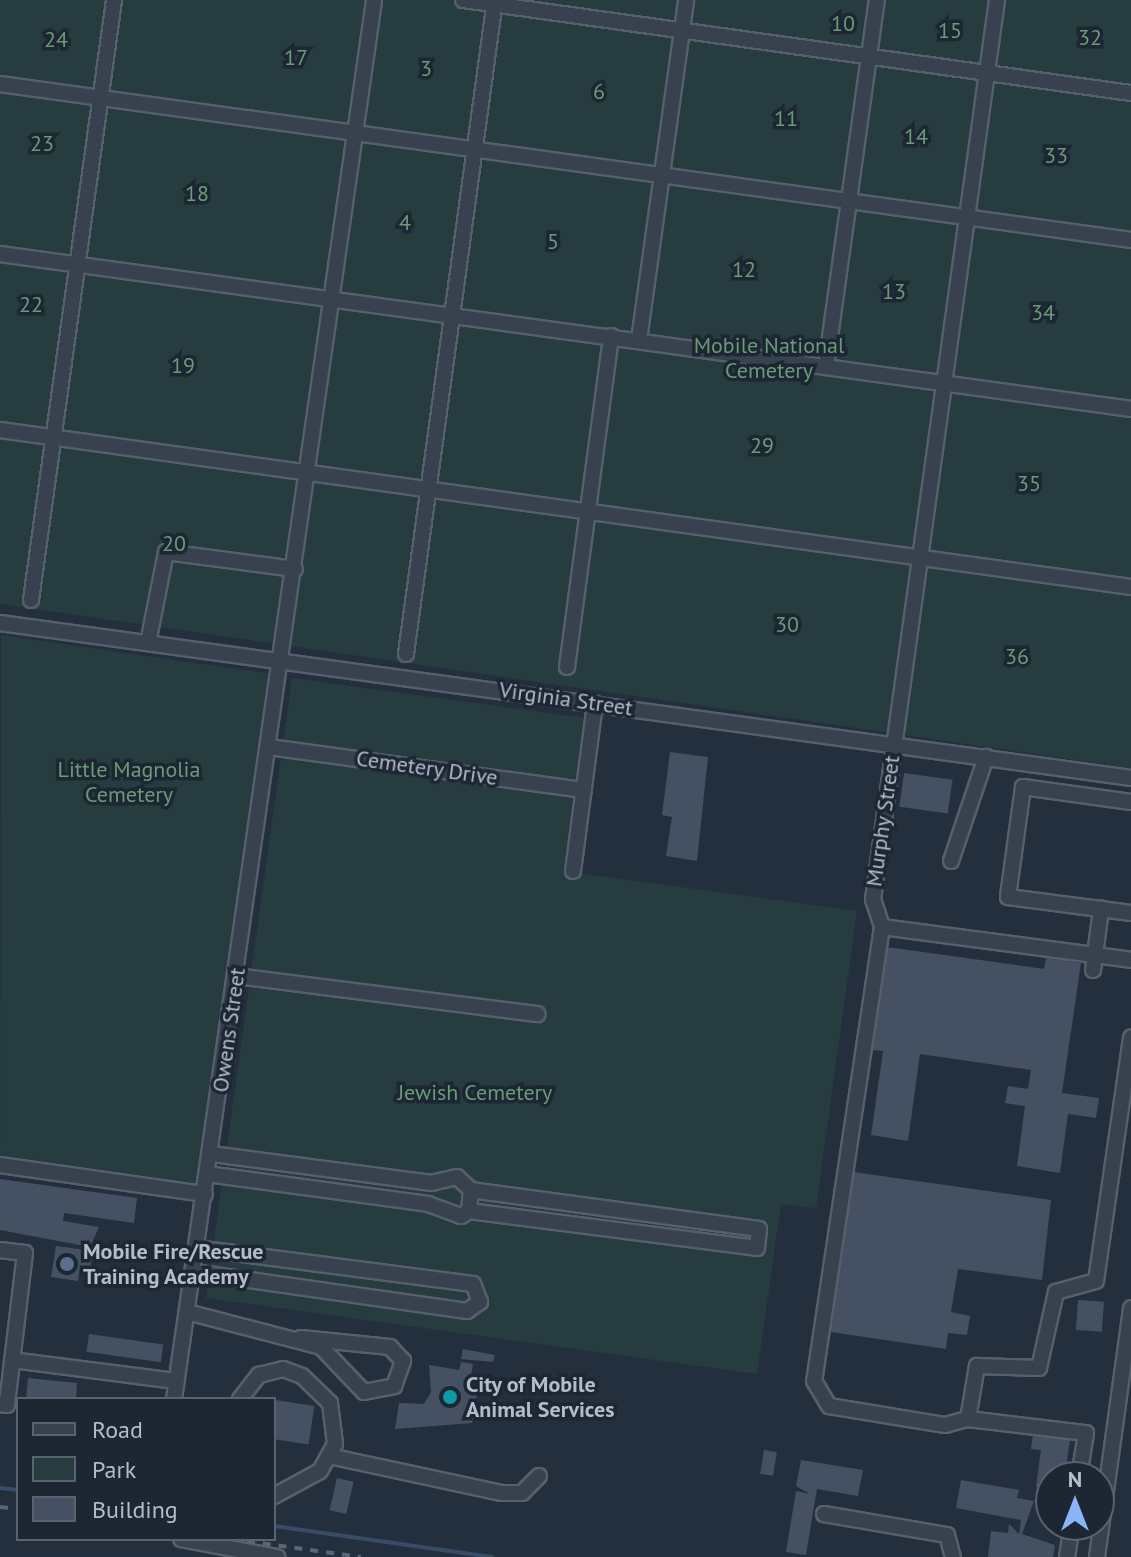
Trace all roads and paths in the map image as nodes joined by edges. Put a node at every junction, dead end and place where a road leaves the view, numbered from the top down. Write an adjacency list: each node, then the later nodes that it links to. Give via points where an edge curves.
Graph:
1 (114, 0): 13 (street)
2 (374, 0): 14 (street, Owens Street)
3 (463, 0): 7 (street)
4 (686, 0): 8 (street)
5 (877, 0): 9 (street)
6 (997, 0): 10 (street, Murphy Street)
7 (495, 2): 8 (street); 15 (street)
8 (682, 30): 9 (street); 16 (street)
9 (870, 56): 10 (street); 17 (street)
10 (987, 72): 12 (street); 18 (street, Murphy Street)
11 (0, 84): 13 (street)
12 (1131, 93)
13 (100, 98): 14 (street); 21 (street)
14 (356, 135): 15 (street); 22 (street, Owens Street)
15 (475, 151): 16 (street); 23 (street)
16 (662, 176): 17 (street); 25 (street)
17 (850, 201): 18 (street); 26 (street)
18 (966, 217): 19 (street); 27 (street, Murphy Street)
19 (1131, 240)
20 (0, 254): 21 (street)
21 (78, 265): 22 (street); 30 (street)
22 (334, 299): 23 (street); 31 (street, Owens Street)
23 (452, 315): 24 (street); 32 (street)
24 (611, 336): 25 (street); 33 (street)
25 (639, 340): 26 (street)
26 (826, 366): 27 (street)
27 (941, 382): 28 (street); 34 (street, Murphy Street)
28 (1131, 409)
29 (0, 430): 30 (street)
30 (54, 437): 31 (street); 37 (street)
31 (308, 473): 32 (street); 35 (street, Owens Street)
32 (429, 489): 33 (street); 40 (street)
33 (589, 510): 34 (street); 42 (street)
34 (919, 556): 36 (street); 44 (street, Murphy Street)
35 (295, 569): 39 (street, via 166,552); 41 (street, Owens Street)
36 (1131, 587)
37 (31, 600)
38 (0, 623): 39 (street, Virginia Street)
39 (148, 643): 41 (street, Virginia Street)
40 (406, 654)
41 (282, 661): 43 (street, Virginia Street); 45 (street, Owens Street)
42 (567, 667)
43 (595, 703): 44 (street, Virginia Street); 48 (street)
44 (894, 744): 46 (street, Virginia Street); 54 (street, Murphy Street, via 873,899)
45 (269, 747): 48 (street, Cemetery Drive); 57 (street, Owens Street)
46 (986, 757): 47 (street, Virginia Street); 50 (street)
47 (1131, 778)
48 (584, 790): 51 (street)
49 (1131, 802): 52 (street, via 1023,787 1008,897)
50 (951, 861)
51 (573, 871)
52 (1101, 909): 53 (street); 56 (street)
53 (1131, 913)
54 (882, 927): 56 (street); 78 (street, via 814,1381 829,1406 945,1425)
55 (1131, 960): 56 (street)
56 (1094, 963)
57 (236, 976): 58 (street); 60 (street, Owens Street)
58 (538, 1014)
59 (1131, 1038): 78 (street, via 1096,1281 1056,1292 1039,1368 977,1366)
60 (211, 1154): 62 (street, Owens Street); 63 (street, via 432,1183 457,1177)
61 (0, 1165): 64 (street)
62 (207, 1174): 64 (street, Owens Street); 65 (street, via 428,1204 461,1216)
63 (471, 1190): 65 (street); 65 (street, via 759,1229 757,1248)
64 (205, 1194): 66 (street, Owens Street)
65 (469, 1211)
66 (197, 1248): 68 (street, Owens Street); 68 (street, via 473,1284 480,1302 467,1311)
67 (0, 1250): 72 (street, via 25,1253)
68 (193, 1272): 70 (street, Owens Street)
69 (1131, 1308): 76 (street)
70 (187, 1312): 71 (street); 73 (street, Owens Street)
71 (300, 1338): 71 (street, via 321,1347 364,1392 394,1386 403,1361 390,1347)
72 (12, 1360): 73 (street); 77 (street, via 7,1405)
73 (177, 1381): 74 (street, Owens Street)
74 (174, 1397)
75 (242, 1397): 79 (street, via 259,1375 283,1369 302,1376 330,1403 335,1444)
76 (1125, 1403): 87 (street)
77 (0, 1404)
78 (968, 1419): 80 (street, via 1086,1433)
79 (329, 1456): 81 (street, via 502,1493 522,1493); 82 (street, via 296,1489)
80 (1082, 1461)
81 (539, 1476)
82 (276, 1495)
83 (824, 1514): 86 (street, via 947,1535)
84 (192, 1541): 85 (street)
85 (277, 1557)
86 (953, 1557)
87 (1097, 1557)

